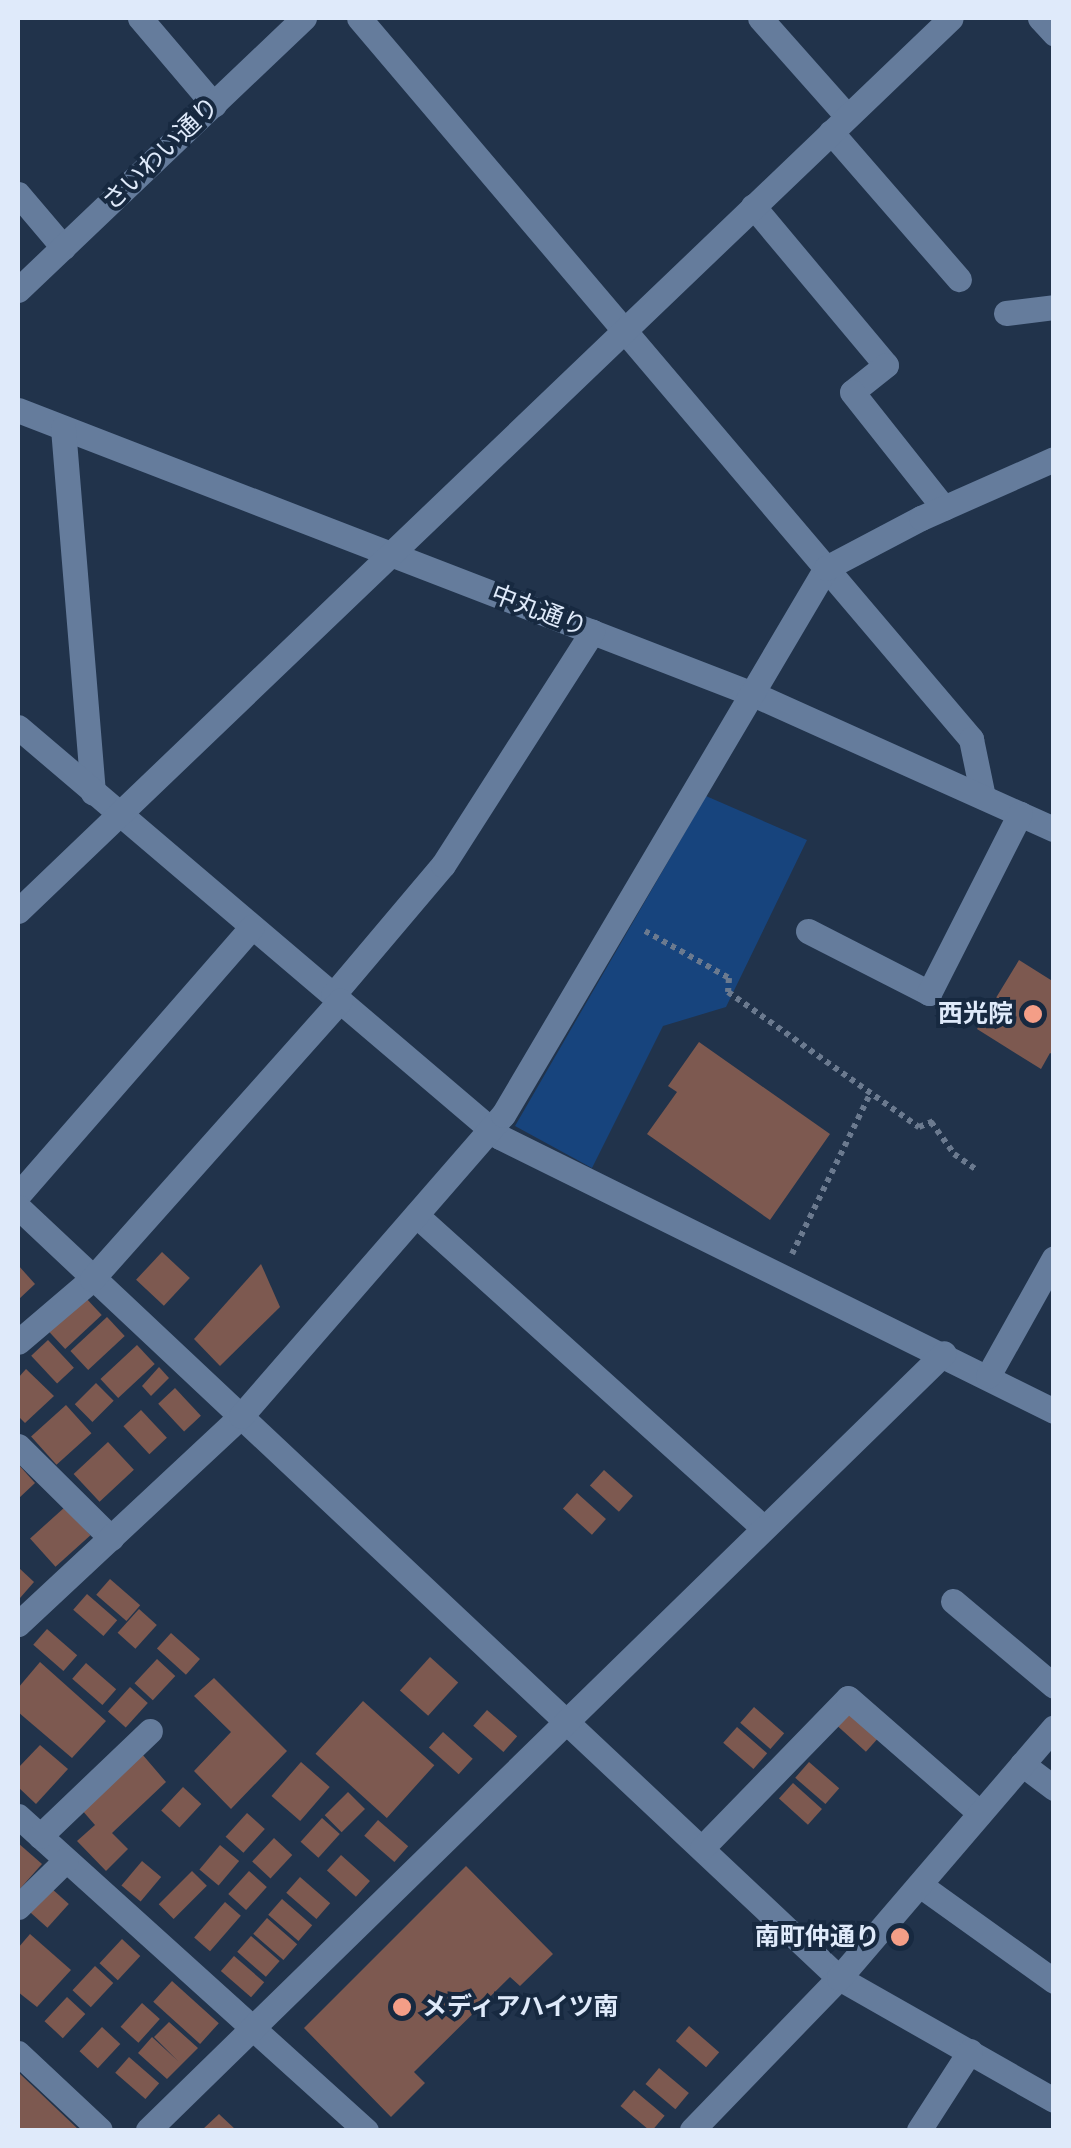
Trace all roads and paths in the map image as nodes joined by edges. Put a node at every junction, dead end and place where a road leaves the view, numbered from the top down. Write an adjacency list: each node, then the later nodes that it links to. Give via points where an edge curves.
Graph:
1 (140, 18): 8 (street)
2 (304, 18): 8 (street, さいわい通り)
3 (359, 18): 17 (street)
4 (760, 18): 9 (street)
5 (950, 18): 9 (street)
6 (1040, 18): 7 (street)
7 (1054, 33)
8 (214, 105): 12 (street, さいわい通り)
9 (839, 124): 11 (street); 13 (street)
10 (18, 194): 12 (street)
11 (754, 206): 17 (street); 21 (street, via 886,365 852,392)
12 (63, 247): 14 (street, さいわい通り)
13 (959, 279)
14 (18, 290)
15 (1054, 307): 16 (street)
16 (1006, 313)
17 (622, 331): 22 (street); 23 (street)
18 (18, 410): 19 (street, 中丸通り)
19 (63, 428): 22 (street, 中丸通り); 27 (street)
20 (1054, 459): 21 (street)
21 (944, 508): 23 (street)
22 (390, 554): 24 (street, 中丸通り); 30 (street)
23 (826, 568): 25 (street); 28 (street, via 970,739)
24 (592, 632): 25 (street, 中丸通り); 36 (street, via 442,865)
25 (753, 694): 28 (street, 中丸通り); 33 (street)
26 (18, 727): 27 (street)
27 (93, 793): 30 (street)
28 (983, 796): 29 (street, 中丸通り)
29 (1020, 814): 31 (street, 中丸通り); 35 (street, via 928,993)
30 (118, 815): 32 (street); 34 (street)
31 (1054, 829)
32 (18, 912)
33 (620, 918): 37 (path, via 729,978 728,992); 38 (street)
34 (252, 927): 36 (street); 40 (street)
35 (808, 931)
36 (337, 998): 38 (street); 45 (street)
37 (870, 1094): 39 (path, via 919,1127 934,1121 954,1154); 44 (path)
38 (490, 1129): 42 (street); 44 (street)
39 (978, 1171)
40 (18, 1195)
41 (18, 1207): 45 (street)
42 (416, 1215): 50 (street); 52 (street)
43 (1054, 1258): 48 (street)
44 (782, 1272): 47 (street)
45 (92, 1278): 46 (street); 50 (street)
46 (18, 1342)
47 (944, 1352): 48 (street); 52 (street)
48 (988, 1376): 49 (street)
49 (1054, 1411)
50 (241, 1416): 53 (street); 57 (street)
51 (18, 1446): 53 (street)
52 (762, 1526): 57 (street)
53 (111, 1538): 55 (street)
54 (953, 1601): 56 (street)
55 (18, 1624)
56 (1054, 1686)
57 (568, 1724): 65 (street); 71 (street)
58 (1054, 1727): 60 (street)
59 (150, 1731): 64 (street)
60 (1022, 1764): 61 (street); 62 (street)
61 (1054, 1788)
62 (980, 1814): 65 (street, via 848,1698); 67 (street)
63 (18, 1816): 64 (street)
64 (40, 1836): 66 (street)
65 (702, 1848): 69 (street)
66 (66, 1860): 68 (street); 71 (street)
67 (920, 1884): 69 (street); 70 (street)
68 (18, 1907)
69 (839, 1978): 72 (street); 78 (street)
70 (1054, 1981)
71 (252, 2029): 76 (street); 77 (street)
72 (970, 2051): 74 (street); 79 (street)
73 (18, 2053): 75 (street)
74 (1054, 2100)
75 (100, 2130)
76 (148, 2130)
77 (366, 2130)
78 (692, 2130)
79 (920, 2130)

